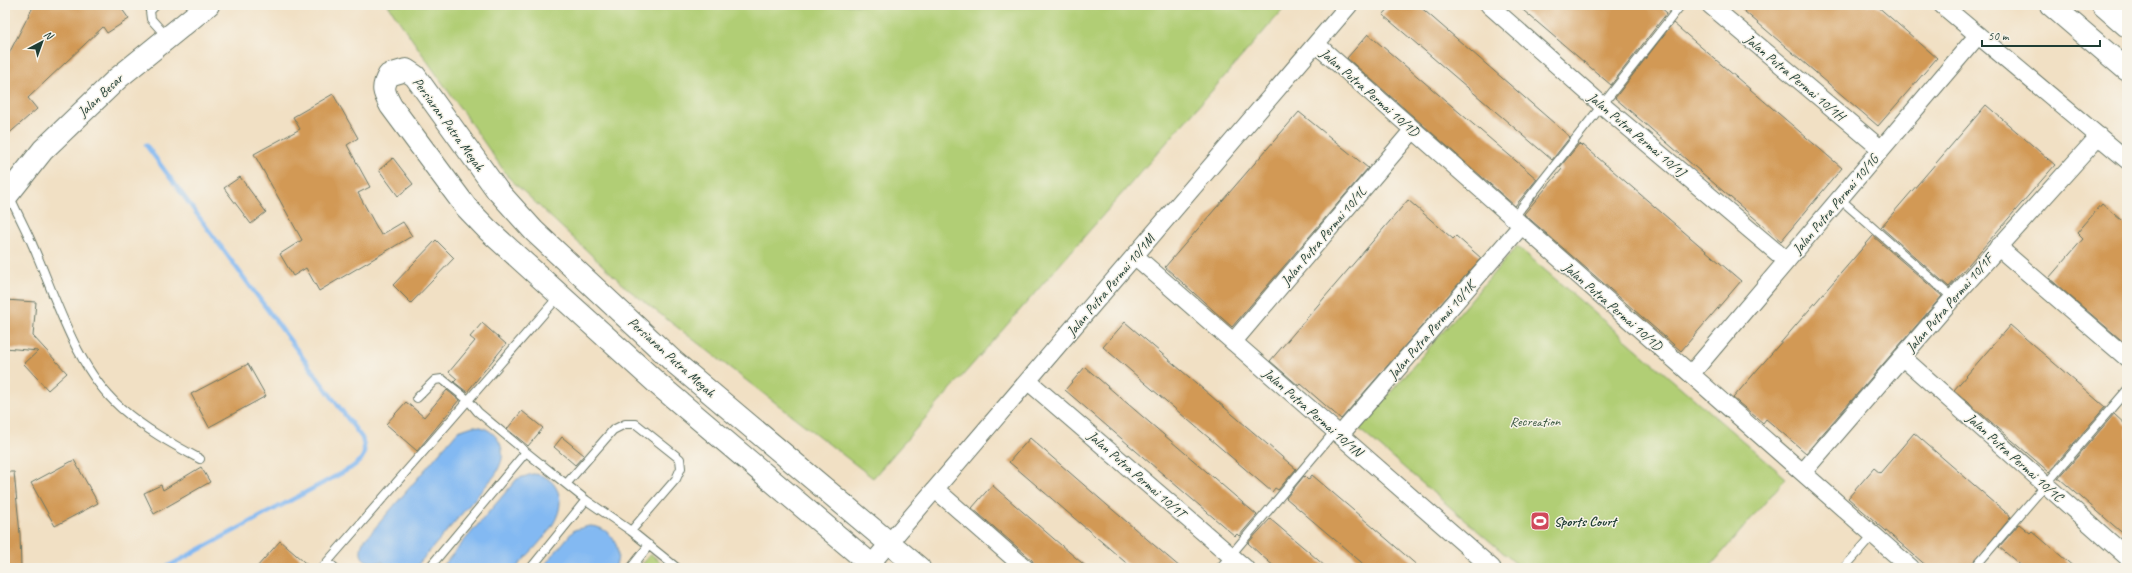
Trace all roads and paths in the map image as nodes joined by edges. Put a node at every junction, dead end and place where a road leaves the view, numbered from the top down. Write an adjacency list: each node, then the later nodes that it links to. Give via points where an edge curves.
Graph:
1 (156, 5): 12 (lane, via 150,11 151,19)
2 (208, 5): 12 (street, Jalan Besar)
3 (1349, 5): 13 (street, Jalan Putra Permai 10/1M)
4 (1488, 5): 15 (street, Jalan Putra Permai 10/1J)
5 (1681, 5): 15 (lane)
6 (1710, 5): 18 (street, Jalan Putra Permai 10/1H)
7 (1942, 5): 11 (street)
8 (2051, 5): 14 (street)
9 (2103, 5): 10 (street)
10 (2127, 26)
11 (1978, 35): 17 (street); 18 (street, Jalan Putra Permai 10/1G)
12 (168, 38): 20 (street, Jalan Besar, via 118,78 42,150)
13 (1316, 44): 16 (street, Jalan Putra Permai 10/1D); 24 (street, Jalan Putra Permai 10/1M)
14 (2127, 70)
15 (1602, 105): 22 (lane); 25 (street, Jalan Putra Permai 10/1J)
16 (1414, 130): 22 (street, Jalan Putra Permai 10/1D); 28 (street, Jalan Putra Permai 10/1L)
17 (2099, 136): 19 (street); 23 (street, Jalan Putra Permai 10/1F)
18 (1881, 149): 21 (street, Jalan Putra Permai 10/1G)
19 (2127, 160)
20 (7, 196): 38 (lane, via 33,246 63,320 96,381 120,407 150,432)
21 (1840, 199): 25 (street, Jalan Putra Permai 10/1G); 27 (lane)
22 (1518, 221): 31 (street, Jalan Putra Permai 10/1D); 36 (street, Jalan Putra Permai 10/1K)
23 (1998, 247): 27 (street, Jalan Putra Permai 10/1F); 30 (street)
24 (1135, 256): 28 (street, Jalan Putra Permai 10/1N); 32 (street, Jalan Putra Permai 10/1M)
25 (1787, 261): 31 (street, Jalan Putra Permai 10/1G)
26 (560, 295): 35 (lane); 46 (street, Persiaran Putra Megah, via 466,208 385,96 383,85 389,75 406,70 416,76 497,190 534,231 674,362); 51 (street, Persiaran Putra Megah, via 659,385)
27 (1953, 298): 29 (street, Jalan Putra Permai 10/1F)
28 (1233, 342): 36 (street, Jalan Putra Permai 10/1N)
29 (1902, 357): 39 (street, Jalan Putra Permai 10/1F); 41 (street, Jalan Putra Permai 10/1C)
30 (2127, 358)
31 (1691, 374): 39 (street, Jalan Putra Permai 10/1D)
32 (1028, 380): 42 (street, Jalan Putra Permai 10/1M); 49 (street, Jalan Putra Permai 10/1T)
33 (2127, 390): 41 (lane)
34 (417, 398): 35 (lane, via 435,380 442,379)
35 (468, 400): 37 (lane, via 478,412); 50 (lane)
36 (1338, 433): 49 (lane); 60 (street, Jalan Putra Permai 10/1N)
37 (526, 452): 40 (lane); 53 (lane)
38 (200, 459)
39 (1803, 472): 45 (street, Jalan Putra Permai 10/1D)
40 (567, 483): 43 (lane); 44 (lane, via 613,430 625,424 636,424 680,459 681,468 676,479)
41 (2045, 484): 48 (street, Jalan Putra Permai 10/1C); 63 (lane)
42 (935, 490): 46 (street, Jalan Putra Permai 10/1M); 58 (street)
43 (586, 500): 44 (lane); 54 (lane)
44 (631, 531): 47 (lane)
45 (1873, 535): 61 (lane); 62 (street, Jalan Putra Permai 10/1D)
46 (890, 542): 51 (street, Jalan Putra Permai 10/1M); 57 (street, Persiaran Putra Megah)
47 (649, 545): 55 (lane); 56 (lane)
48 (2127, 557)
49 (1225, 562): 59 (street, Jalan Putra Permai 10/1T)
50 (325, 565): 52 (lane)
51 (873, 566)
52 (335, 568)
53 (429, 568)
54 (531, 568)
55 (631, 568)
56 (677, 568)
57 (919, 568)
58 (1025, 568)
59 (1245, 568)
60 (1492, 568)
61 (1844, 568)
62 (1911, 568)
63 (1974, 568)

